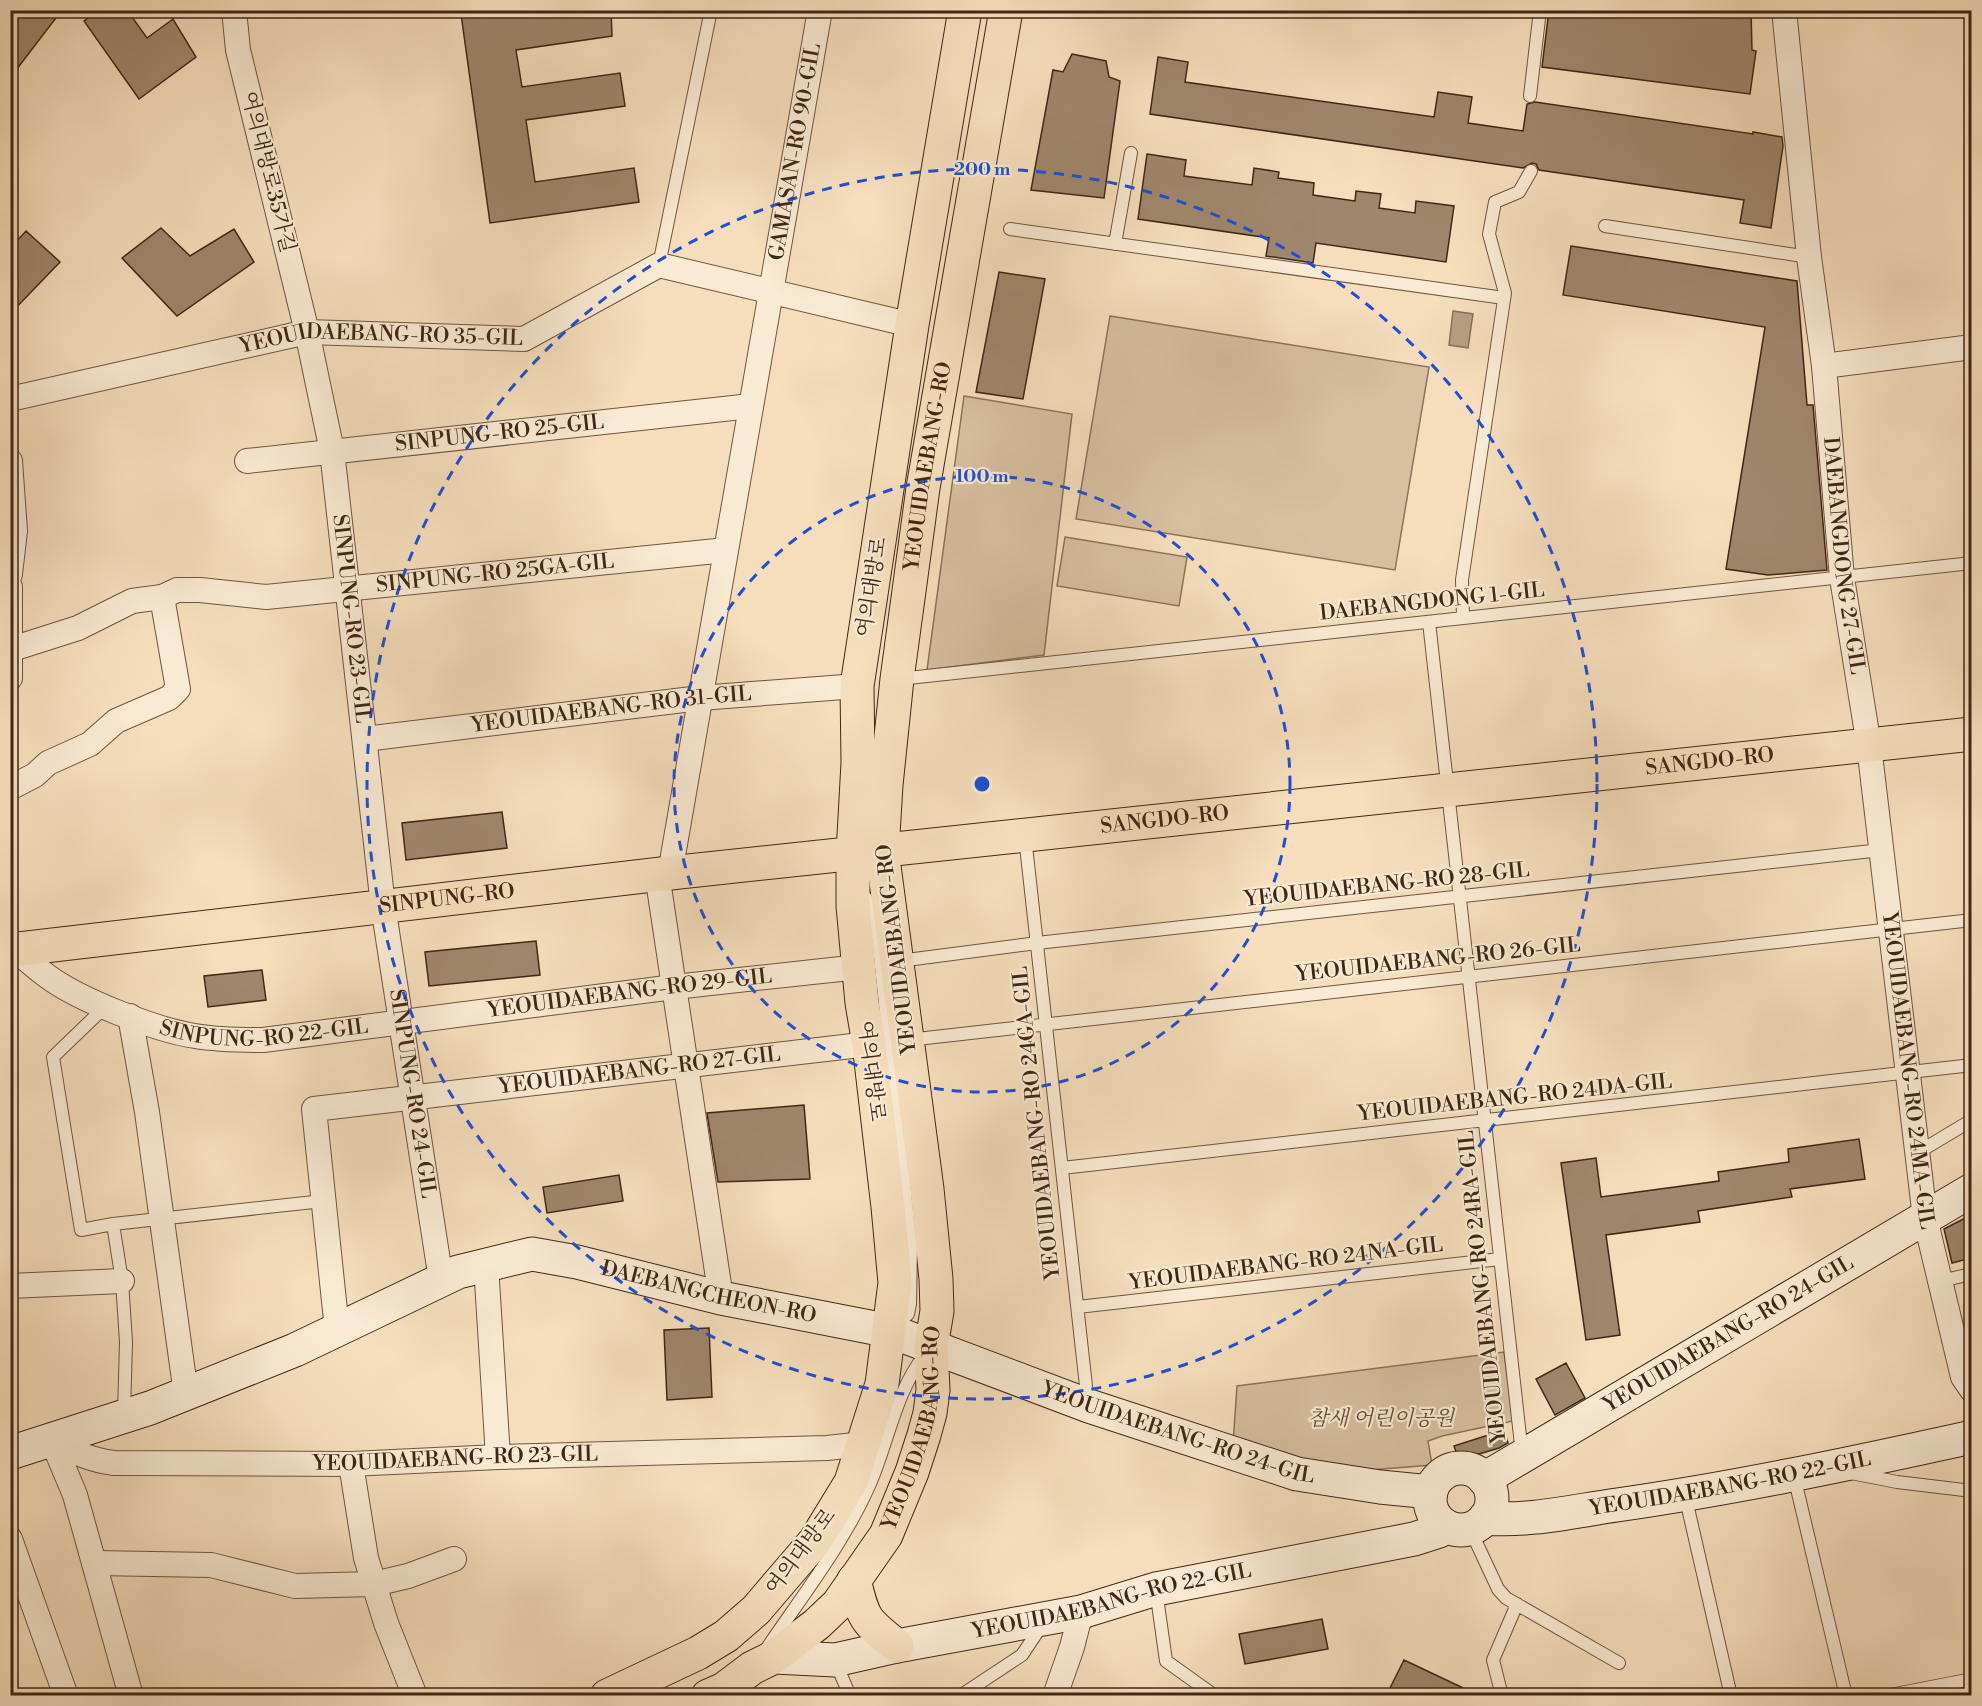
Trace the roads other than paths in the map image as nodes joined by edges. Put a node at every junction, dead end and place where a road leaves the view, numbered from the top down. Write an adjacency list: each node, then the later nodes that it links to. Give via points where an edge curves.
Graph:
1 (234, 10): 19 (street, 여의대방로35가길, via 238,50)
2 (711, 10): 15 (lane)
3 (820, 10): 16 (street, GAMASAN-RO 90-GIL)
4 (965, 10): 18 (main road)
5 (1006, 10): 38 (main road, YEOUIDAEBANG-RO, via 923,488)
6 (1540, 10): 8 (lane)
7 (1784, 10): 14 (street, DAEBANGDONG 27-GIL)
8 (1530, 96)
9 (1131, 153): 13 (lane)
10 (1531, 171): 17 (lane, via 1518,192 1495,202 1489,234)
11 (1605, 226): 14 (lane)
12 (1010, 229): 13 (lane)
13 (1115, 244): 17 (lane)
14 (1809, 257): 21 (street, DAEBANGDONG 27-GIL)
15 (659, 265): 16 (street); 19 (street, YEOUIDAEBANG-RO 35-GIL, via 524,339)
16 (771, 292): 18 (street); 23 (street)
17 (1504, 298): 34 (lane, via 1462,580)
18 (912, 326): 39 (main road, 여의대방로)
19 (307, 332): 22 (street, YEOUIDAEBANG-RO 35-GIL); 24 (street, SINPUNG-RO 23-GIL)
20 (1971, 347): 21 (street)
21 (1824, 366): 30 (street, DAEBANGDONG 27-GIL)
22 (10, 399)
23 (751, 406): 24 (street, SINPUNG-RO 25-GIL); 27 (street)
24 (332, 452): 26 (street, SINPUNG-RO 25-GIL); 32 (street, SINPUNG-RO 23-GIL)
25 (10, 461): 29 (street, via 15,531)
26 (247, 461)
27 (726, 550): 32 (street, SINPUNG-RO 25GA-GIL); 40 (street)
28 (1971, 563): 30 (lane, DAEBANGDONG 1-GIL)
29 (10, 574)
30 (1842, 578): 34 (lane, DAEBANGDONG 1-GIL); 43 (street, DAEBANGDONG 27-GIL)
31 (10, 587): 36 (street)
32 (348, 589): 33 (street, SINPUNG-RO 25GA-GIL, via 266,597 200,590 177,591); 42 (street, SINPUNG-RO 23-GIL)
33 (162, 597): 36 (street, SINPUNG-RO 25GA-GIL, via 132,601 78,628); 44 (street, via 178,689 169,698 116,721 90,744 48,763)
34 (1463, 618): 35 (lane, DAEBANGDONG 1-GIL)
35 (1429, 621): 38 (lane, DAEBANGDONG 1-GIL); 45 (lane)
36 (12, 649): 37 (street)
37 (10, 678)
38 (897, 679): 48 (main road, YEOUIDAEBANG-RO, via 886,785)
39 (857, 686): 40 (street, YEOUIDAEBANG-RO 31-GIL); 48 (main road, 여의대방로, via 858,763)
40 (700, 698): 42 (street, YEOUIDAEBANG-RO 31-GIL); 49 (street)
41 (1971, 734): 43 (main road, SANGDO-RO)
42 (365, 739): 51 (street, SINPUNG-RO 23-GIL)
43 (1869, 746): 45 (main road, SANGDO-RO); 47 (street, YEOUIDAEBANG-RO 24MA-GIL)
44 (10, 788)
45 (1447, 790): 46 (main road, SANGDO-RO); 50 (lane, YEOUIDAEBANG-RO 24RA-GIL)
46 (1025, 836): 48 (main road, SANGDO-RO); 54 (lane, YEOUIDAEBANG-RO 24GA-GIL)
47 (1881, 850): 50 (lane, YEOUIDAEBANG-RO 28-GIL); 53 (street, YEOUIDAEBANG-RO 24MA-GIL)
48 (868, 852): 49 (main road, SINPUNG-RO); 56 (main road, YEOUIDAEBANG-RO); 57 (main road, 여의대방로, via 853,906); 89 (lane, via 910,1248 908,1314)
49 (663, 873): 51 (main road, SINPUNG-RO); 59 (street)
50 (1459, 896): 54 (lane, YEOUIDAEBANG-RO 28-GIL); 58 (lane, YEOUIDAEBANG-RO 24RA-GIL)
51 (383, 906): 55 (main road, SINPUNG-RO); 62 (street, SINPUNG-RO 24-GIL)
52 (1971, 920): 53 (lane, YEOUIDAEBANG-RO 26-GIL)
53 (1891, 929): 58 (lane, YEOUIDAEBANG-RO 26-GIL); 68 (street, YEOUIDAEBANG-RO 24MA-GIL)
54 (1037, 943): 56 (lane, YEOUIDAEBANG-RO 28-GIL); 63 (lane, YEOUIDAEBANG-RO 24GA-GIL)
55 (13, 950): 60 (street, SINPUNG-RO 22-GIL, via 68,989)
56 (897, 961): 64 (main road, YEOUIDAEBANG-RO)
57 (859, 966): 59 (street, YEOUIDAEBANG-RO 29-GIL); 65 (main road, 여의대방로)
58 (1468, 976): 63 (lane, YEOUIDAEBANG-RO 26-GIL); 71 (lane, YEOUIDAEBANG-RO 24RA-GIL)
59 (674, 987): 62 (street, YEOUIDAEBANG-RO 29-GIL); 66 (street)
60 (106, 1006): 61 (street, SINPUNG-RO 22-GIL); 78 (lane, via 52,1057 81,1230)
61 (130, 1016): 62 (street, SINPUNG-RO 22-GIL, via 193,1036 228,1040 263,1040); 77 (street, SINPUNG-RO 22-GIL)
62 (401, 1023): 69 (street, SINPUNG-RO 24-GIL)
63 (1046, 1023): 64 (lane, YEOUIDAEBANG-RO 26-GIL); 73 (lane, YEOUIDAEBANG-RO 24GA-GIL)
64 (908, 1040): 90 (main road, YEOUIDAEBANG-RO, via 936,1279 937,1311)
65 (869, 1044): 66 (street, YEOUIDAEBANG-RO 27-GIL); 89 (main road, 여의대방로, via 895,1283)
66 (685, 1065): 69 (street, YEOUIDAEBANG-RO 27-GIL); 86 (street)
67 (1971, 1065): 68 (lane, YEOUIDAEBANG-RO 24DA-GIL)
68 (1908, 1073): 71 (lane, YEOUIDAEBANG-RO 24DA-GIL); 72 (street, YEOUIDAEBANG-RO 24MA-GIL)
69 (412, 1098): 75 (street, via 314,1109); 82 (street, SINPUNG-RO 24-GIL)
70 (1971, 1120): 72 (lane)
71 (1484, 1121): 73 (lane, YEOUIDAEBANG-RO 24DA-GIL); 79 (lane, YEOUIDAEBANG-RO 24RA-GIL)
72 (1917, 1153): 76 (street, YEOUIDAEBANG-RO 24MA-GIL)
73 (1062, 1168): 87 (lane, YEOUIDAEBANG-RO 24GA-GIL)
74 (1971, 1190): 76 (street, YEOUIDAEBANG-RO 24-GIL)
75 (322, 1201): 77 (lane); 88 (street)
76 (1924, 1218): 84 (street, YEOUIDAEBANG-RO 24MA-GIL); 100 (street, YEOUIDAEBANG-RO 24-GIL)
77 (161, 1219): 78 (lane); 92 (street)
78 (113, 1224): 83 (lane)
79 (1500, 1259): 87 (lane, YEOUIDAEBANG-RO 24NA-GIL); 100 (lane, YEOUIDAEBANG-RO 24RA-GIL)
80 (486, 1265): 82 (street, DAEBANGCHEON-RO); 86 (street, DAEBANGCHEON-RO, via 532,1254); 99 (street)
81 (1971, 1274): 84 (lane)
82 (441, 1280): 88 (street, DAEBANGCHEON-RO)
83 (122, 1281): 85 (street); 94 (lane, via 126,1342)
84 (1940, 1281): 91 (street, YEOUIDAEBANG-RO 24MA-GIL, via 1964,1377)
85 (10, 1286)
86 (721, 1298): 89 (street, DAEBANGCHEON-RO)
87 (1078, 1307): 93 (lane, YEOUIDAEBANG-RO 24GA-GIL)
88 (337, 1330): 92 (street, DAEBANGCHEON-RO)
89 (890, 1332): 90 (street, DAEBANGCHEON-RO); 97 (main road, 여의대방로, via 882,1384)
90 (931, 1347): 93 (street, YEOUIDAEBANG-RO 24-GIL); 112 (main road, YEOUIDAEBANG-RO, via 933,1390 924,1435 886,1535); 120 (lane, via 914,1370 854,1515)
91 (1971, 1390)
92 (186, 1394): 94 (street, DAEBANGCHEON-RO)
93 (1089, 1406): 106 (street, YEOUIDAEBANG-RO 24-GIL, via 1297,1474)
94 (124, 1417): 96 (street, DAEBANGCHEON-RO)
95 (1971, 1437): 102 (street, YEOUIDAEBANG-RO 22-GIL)
96 (52, 1440): 98 (street, DAEBANGCHEON-RO); 101 (street, YEOUIDAEBANG-RO 23-GIL, via 77,1454 114,1462); 111 (street, via 75,1495)
97 (864, 1444): 99 (street, YEOUIDAEBANG-RO 23-GIL); 126 (main road, 여의대방로, via 851,1482 814,1541 756,1610 726,1636 698,1653)
98 (10, 1453)
99 (498, 1457): 101 (street, YEOUIDAEBANG-RO 23-GIL)
100 (1522, 1458): 104 (street, YEOUIDAEBANG-RO 24-GIL)
101 (351, 1464): 113 (street)
102 (1825, 1469): 103 (street, YEOUIDAEBANG-RO 22-GIL); 105 (lane)
103 (1794, 1475): 107 (street, YEOUIDAEBANG-RO 22-GIL); 134 (lane)
104 (1484, 1479): 106 (street, via 1475,1471 1456,1468 1442,1474); 108 (street, via 1492,1501)
105 (1971, 1491)
106 (1431, 1492): 108 (street, via 1436,1517)
107 (1685, 1495): 108 (street, YEOUIDAEBANG-RO 22-GIL); 133 (lane)
108 (1467, 1524): 114 (street, YEOUIDAEBANG-RO 22-GIL, via 1414,1539); 115 (lane, via 1498,1589)
109 (10, 1539): 123 (street)
110 (454, 1558): 113 (street)
111 (94, 1563): 113 (street, via 211,1564 295,1586); 124 (street)
112 (854, 1580): 118 (main road, via 863,1615); 120 (main road, YEOUIDAEBANG-RO, via 838,1604 817,1624)
113 (374, 1584): 125 (street)
114 (1156, 1589): 116 (street, YEOUIDAEBANG-RO 22-GIL); 131 (lane, via 1166,1661)
115 (1517, 1604): 121 (lane); 132 (lane, via 1493,1660)
116 (1081, 1612): 117 (street, YEOUIDAEBANG-RO 22-GIL); 130 (street)
117 (1046, 1618): 118 (street, YEOUIDAEBANG-RO 22-GIL); 129 (lane, via 1022,1655)
118 (897, 1646): 119 (street, YEOUIDAEBANG-RO 22-GIL)
119 (835, 1660): 120 (street, YEOUIDAEBANG-RO 22-GIL); 128 (lane)
120 (763, 1663): 127 (main road, YEOUIDAEBANG-RO)
121 (1619, 1663)
122 (1971, 1678): 135 (lane)
123 (66, 1695)
124 (131, 1695)
125 (415, 1695)
126 (607, 1695)
127 (708, 1695)
128 (850, 1695)
129 (960, 1695)
130 (1057, 1695)
131 (1215, 1695)
132 (1502, 1695)
133 (1731, 1695)
134 (1846, 1695)
135 (1885, 1695)

